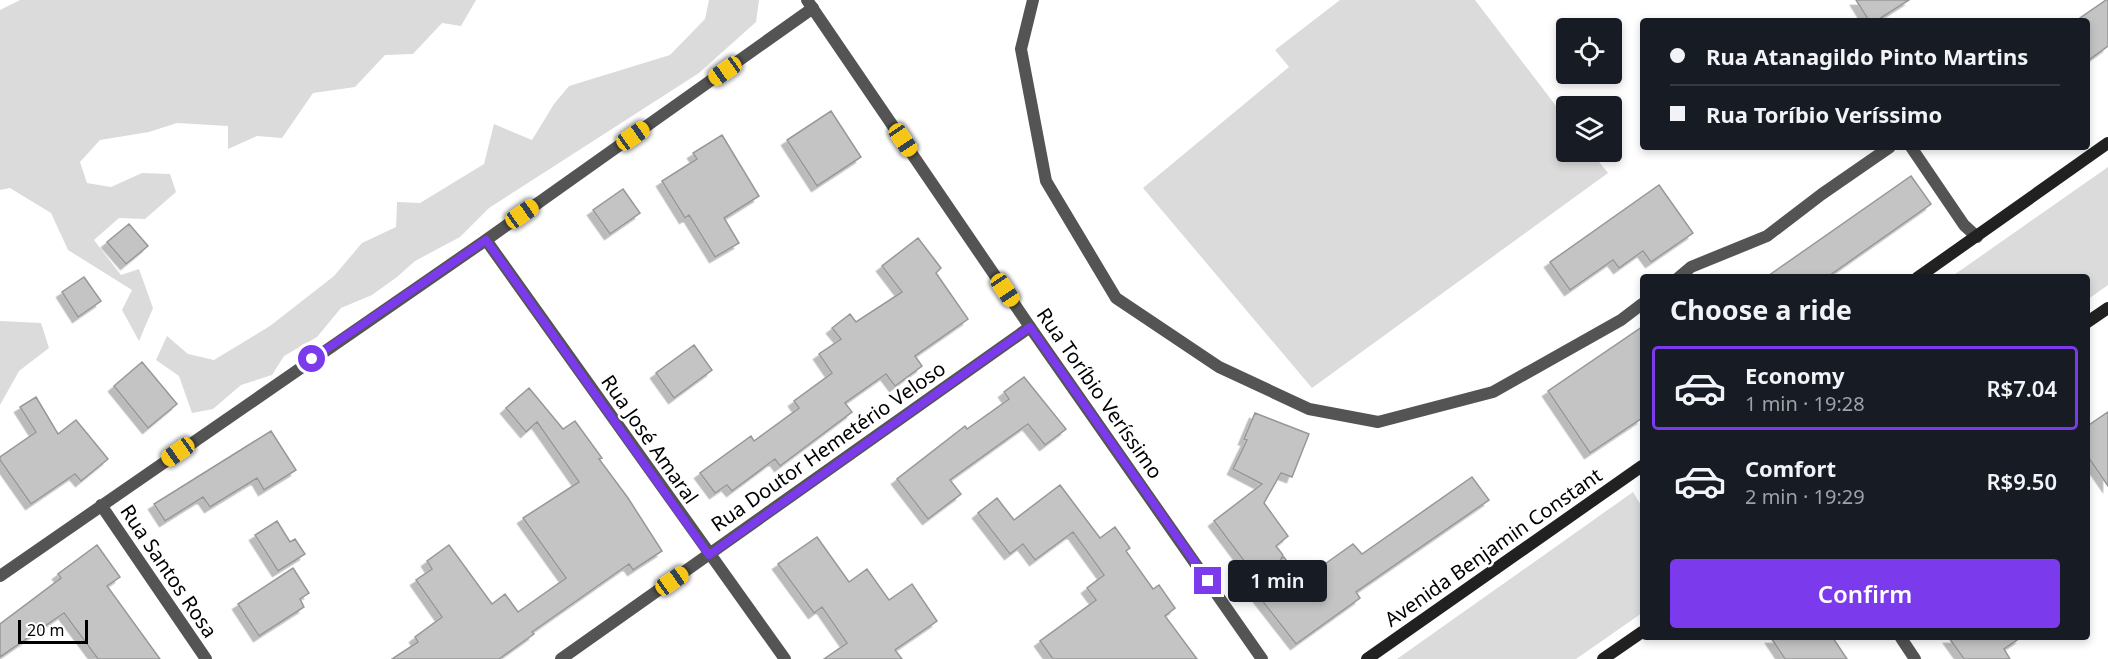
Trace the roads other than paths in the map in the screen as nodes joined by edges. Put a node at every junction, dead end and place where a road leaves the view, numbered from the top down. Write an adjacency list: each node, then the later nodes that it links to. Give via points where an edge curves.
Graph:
1 (1033, 0): 10 (street, via 1021,49 1046,181 1116,298 1219,367 1309,410 1378,422 1493,392)
2 (810, 4): 7 (street); 13 (street, Rua Toríbio Veríssimo)
3 (2108, 143): 6 (main road)
4 (1886, 150): 8 (street, via 1767,236)
5 (1913, 150): 6 (street, via 1964,225)
6 (1977, 237): 9 (main road)
7 (486, 240): 15 (street); 16 (street, Rua José Amaral)
8 (1683, 274)
9 (1923, 274)
10 (1640, 306)
11 (2108, 308): 12 (main road)
12 (2090, 320)
13 (1030, 327): 16 (street, Rua Doutor Hemetério Veloso); 23 (street, Rua Toríbio Veríssimo)
14 (1640, 473): 24 (main road, Avenida Benjamin Constant)
15 (101, 505): 17 (street); 20 (street, Rua Santos Rosa)
16 (709, 555): 21 (street, Rua Doutor Hemetério Veloso); 22 (street, Rua José Amaral)
17 (0, 576)
18 (1640, 633): 25 (main road)
19 (1902, 640): 26 (street)
20 (206, 659)
21 (561, 659)
22 (785, 659)
23 (1262, 659)
24 (1367, 659)
25 (1604, 659)
26 (1915, 659)

